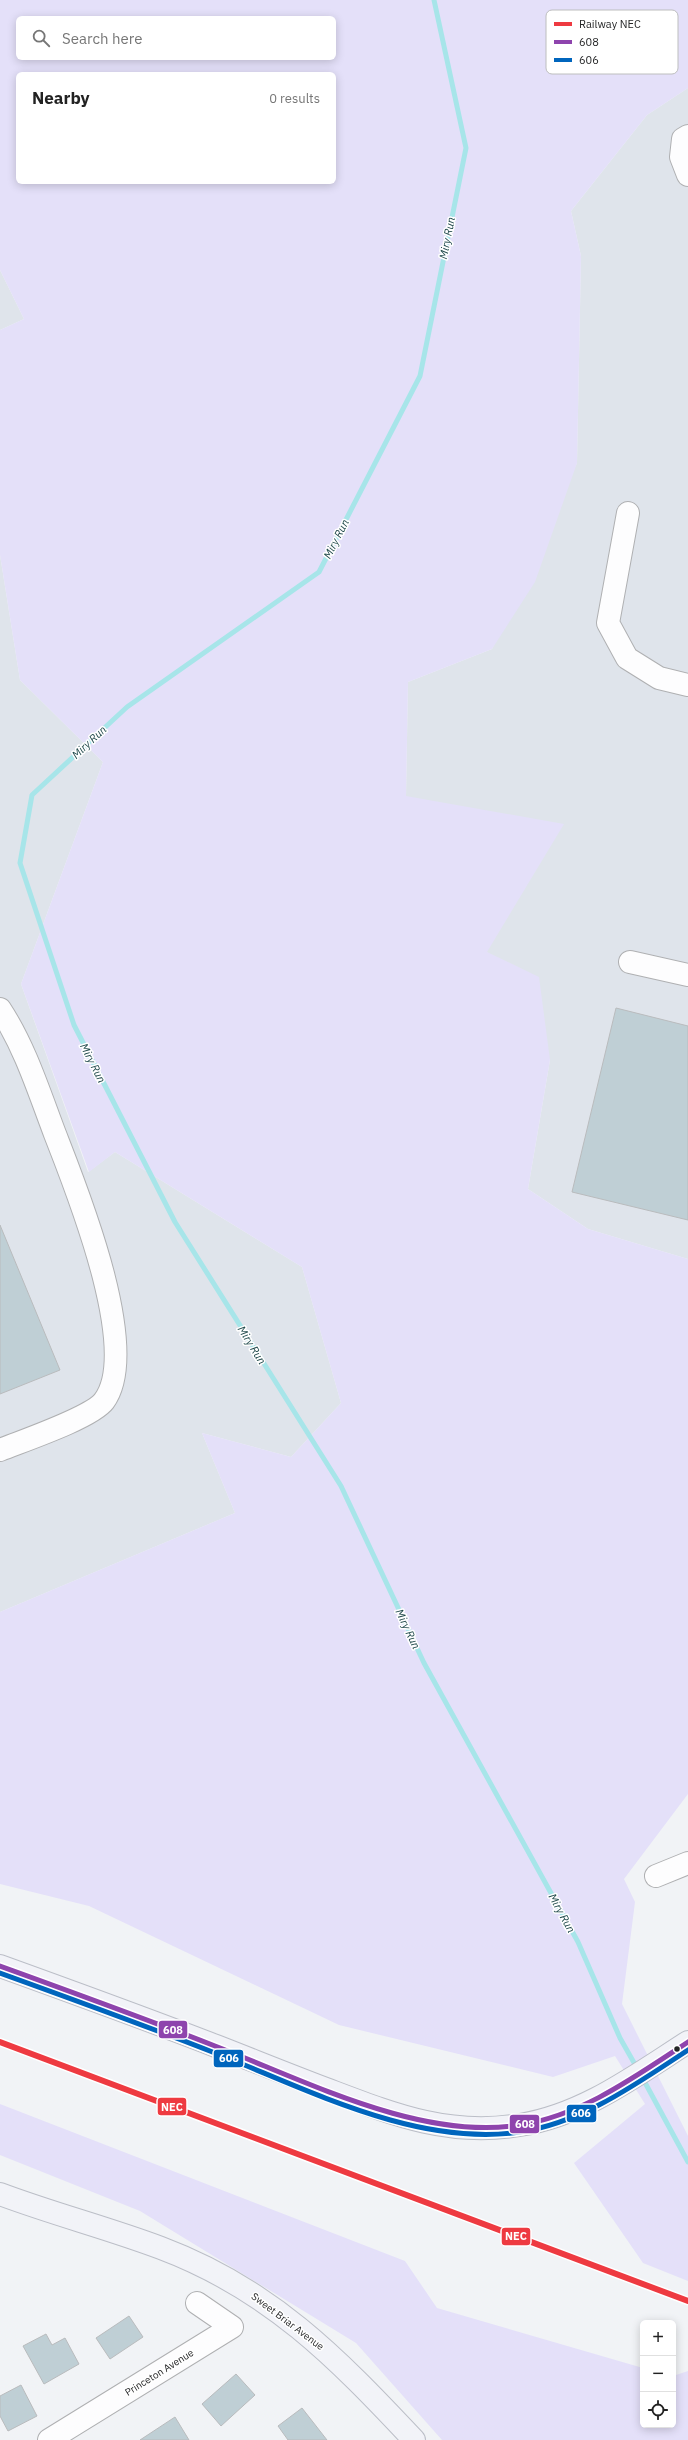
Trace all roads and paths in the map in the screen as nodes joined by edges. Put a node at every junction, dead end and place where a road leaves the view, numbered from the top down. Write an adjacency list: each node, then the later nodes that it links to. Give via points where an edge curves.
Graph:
1 (688, 136): 2 (street, via 683,139 681,157)
2 (688, 175)
3 (628, 513): 4 (street, via 608,623 627,658 659,678)
4 (688, 685)
5 (630, 962): 6 (street)
6 (688, 975)
7 (0, 1009): 8 (street, via 28,1063 90,1226 107,1294 115,1339 116,1365 111,1388 103,1402 84,1414)
8 (0, 1450)
9 (688, 1863): 10 (street)
10 (656, 1876)
11 (0, 1966): 12 (main road, via 160,2024 383,2111 437,2126 465,2129 520,2125 550,2118 614,2090)
12 (688, 2042)
13 (0, 2194): 16 (main road, Sweet Briar Avenue, via 161,2248 237,2285 282,2314 326,2349)
14 (197, 2304): 15 (street, Princeton Avenue, via 232,2327)
15 (49, 2440)
16 (414, 2440)

